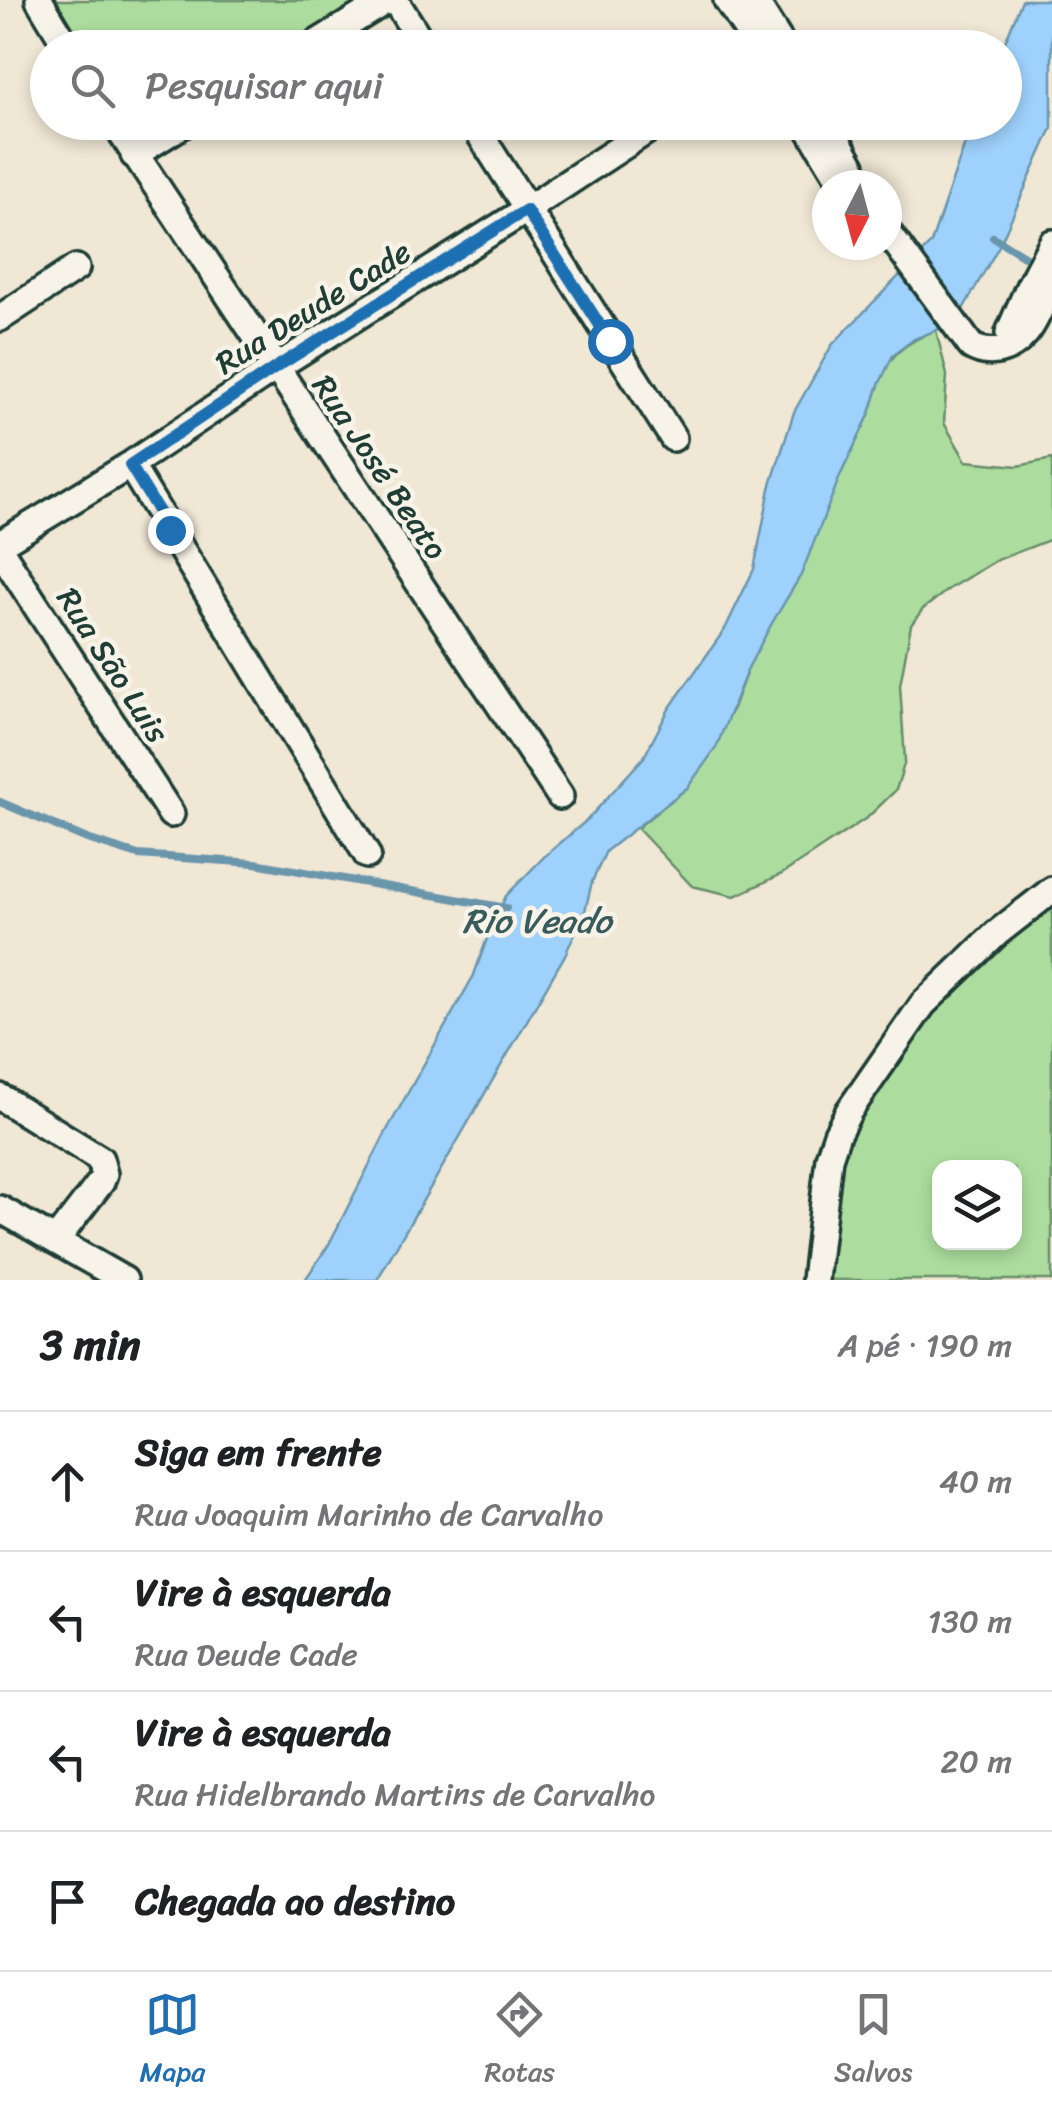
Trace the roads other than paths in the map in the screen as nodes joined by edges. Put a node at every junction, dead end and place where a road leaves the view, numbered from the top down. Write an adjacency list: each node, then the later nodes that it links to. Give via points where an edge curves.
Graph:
1 (39, 0): 6 (street)
2 (387, 0): 7 (street)
3 (395, 0): 8 (street)
4 (727, 0): 9 (street)
5 (754, 0): 10 (street)
6 (57, 30)
7 (338, 30)
8 (414, 30)
9 (758, 30)
10 (768, 30)
11 (125, 140): 17 (street, Rua José Beato)
12 (158, 140): 17 (street)
13 (483, 140): 20 (street)
14 (633, 140): 20 (street, Rua Deude Cade)
15 (816, 140): 18 (street)
16 (837, 140): 19 (street)
17 (134, 155): 27 (street, Rua José Beato)
18 (834, 170)
19 (852, 170)
20 (526, 210): 27 (street, Rua Deude Cade); 28 (street)
21 (1052, 243): 26 (street)
22 (902, 251): 26 (street, via 971,346 993,353)
23 (76, 268): 25 (street)
24 (1052, 283): 26 (street, via 1024,335)
25 (2, 314)
26 (1006, 348)
27 (275, 368): 29 (street, Rua Deude Cade); 31 (street, Rua José Beato)
28 (672, 438)
29 (130, 465): 30 (street, Rua Deude Cade); 33 (street)
30 (0, 547): 32 (street, Rua São Luis)
31 (560, 796)
32 (171, 814)
33 (367, 855)
34 (1052, 890): 39 (street, via 923,1004 849,1111 828,1158)
35 (0, 1098): 37 (street, via 100,1159 101,1182)
36 (0, 1209): 37 (street)
37 (56, 1240): 38 (street)
38 (124, 1280)
39 (815, 1280)

